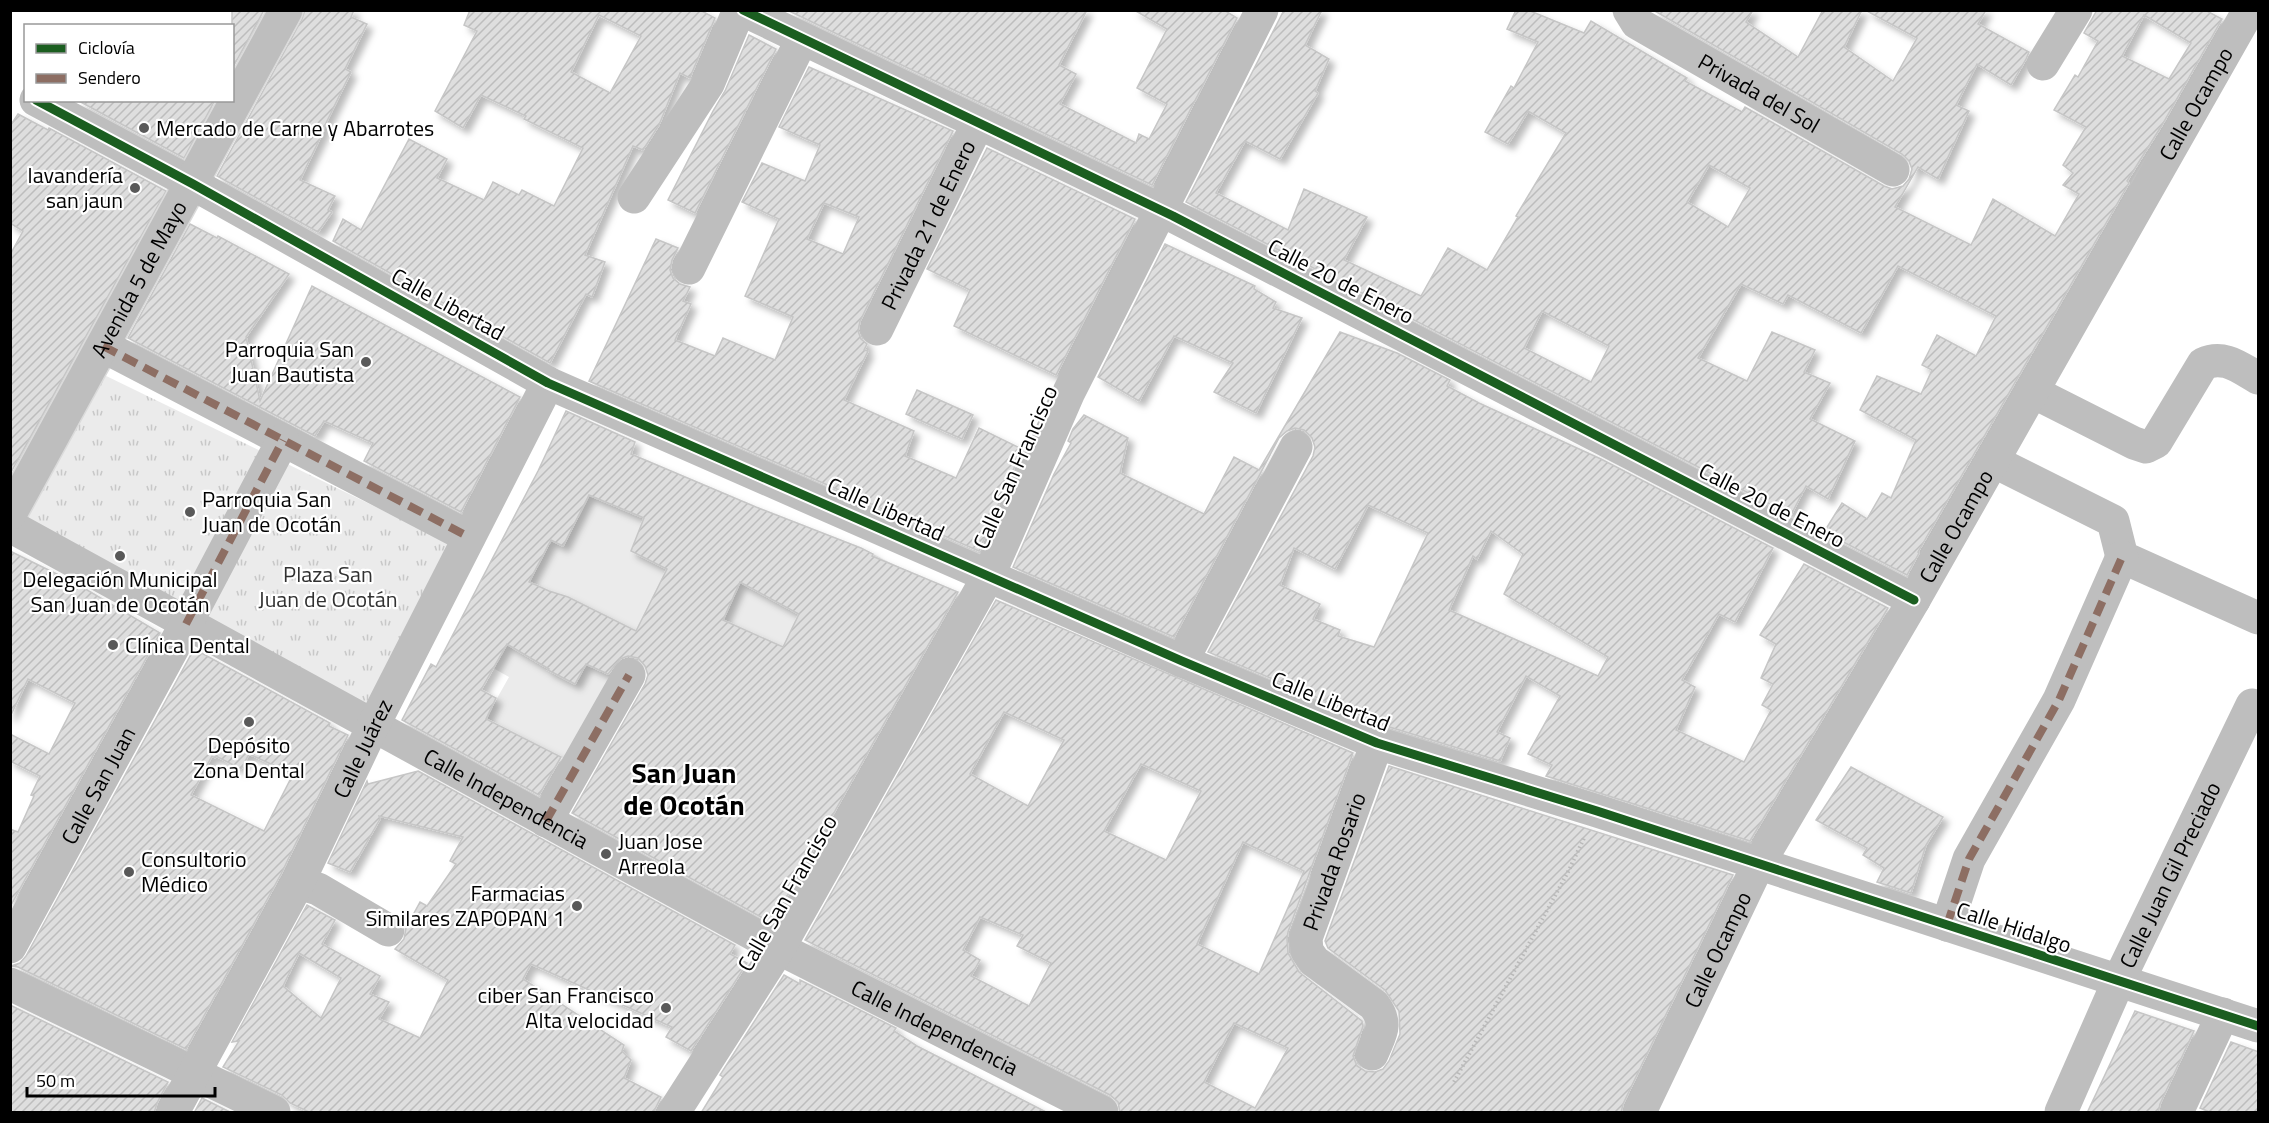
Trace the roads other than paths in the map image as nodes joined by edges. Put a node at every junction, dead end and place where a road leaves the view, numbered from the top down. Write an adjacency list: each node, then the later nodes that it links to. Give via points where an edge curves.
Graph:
1 (286, 10): 14 (street, Avenida 5 de Mayo)
2 (741, 10): 7 (street, Calle 20 de Enero); 15 (street, via 708,84)
3 (1629, 10): 13 (street, Privada del Sol, via 1637,23)
4 (2076, 10): 8 (street)
5 (2248, 10): 22 (street, Calle Ocampo)
6 (1257, 12): 16 (street, Calle San Francisco)
7 (802, 39): 12 (street, Calle 20 de Enero); 17 (street)
8 (2043, 64)
9 (10, 87): 10 (street)
10 (24, 94)
11 (40, 102): 14 (street, Calle Libertad)
12 (978, 123): 16 (street, Calle 20 de Enero); 18 (street, Privada 21 de Enero)
13 (1893, 170)
14 (193, 184): 19 (street, Avenida 5 de Mayo); 21 (street, Calle Libertad)
15 (634, 197)
16 (1161, 210): 30 (street, Calle San Francisco, via 1069,392); 31 (street, Calle 20 de Enero)
17 (689, 268)
18 (877, 329)
19 (103, 346): 23 (street); 26 (street, Avenida 5 de Mayo)
20 (2259, 378): 22 (street, via 2225,360 2213,359 2204,364 2156,442 2146,447)
21 (548, 383): 28 (street, Calle Juárez); 30 (street, Calle Libertad)
22 (2031, 391): 25 (street, Calle Ocampo)
23 (283, 440): 28 (street); 33 (street, Calle San Juan)
24 (1296, 447): 34 (street)
25 (1993, 461): 29 (street, via 2113,520); 31 (street, Calle Ocampo)
26 (10, 514)
27 (10, 526): 33 (street, Calle Independencia)
28 (469, 537): 37 (street, Calle Juárez)
29 (2122, 557): 32 (street); 42 (street, via 2059,700 1969,859)
30 (989, 575): 34 (street, Calle Libertad); 45 (street, Calle San Francisco)
31 (1914, 600): 40 (street, Calle Ocampo)
32 (2259, 618)
33 (186, 624): 37 (street, Calle Independencia); 44 (street, Calle San Juan)
34 (1182, 661): 38 (street, Calle Libertad)
35 (628, 675): 39 (street)
36 (2252, 705): 46 (street, Calle Juan Gil Preciado)
37 (373, 726): 39 (street, Calle Independencia); 41 (street, Calle Juárez)
38 (1377, 743): 40 (street, Calle Libertad); 50 (street, Privada Rosario, via 1306,938 1307,951 1314,961 1382,1015 1384,1027)
39 (546, 821): 45 (street, Calle Independencia)
40 (1758, 865): 42 (street, Calle Hidalgo); 56 (street, Calle Ocampo)
41 (298, 883): 43 (street, via 318,889); 51 (street, Calle Juárez)
42 (1947, 926): 46 (street, Calle Hidalgo)
43 (388, 930)
44 (10, 947)
45 (779, 948): 54 (street, Calle San Francisco); 55 (street, Calle Independencia)
46 (2119, 980): 48 (street, Calle Hidalgo); 57 (street, Calle Juan Gil Preciado)
47 (10, 984): 51 (street)
48 (2223, 1014): 49 (street, Calle Hidalgo); 58 (street)
49 (2259, 1026)
50 (1372, 1054)
51 (195, 1073): 52 (street, Calle Juárez); 53 (street)
52 (173, 1113)
53 (274, 1113)
54 (674, 1113)
55 (1102, 1113)
56 (1640, 1113)
57 (2061, 1113)
58 (2177, 1113)

